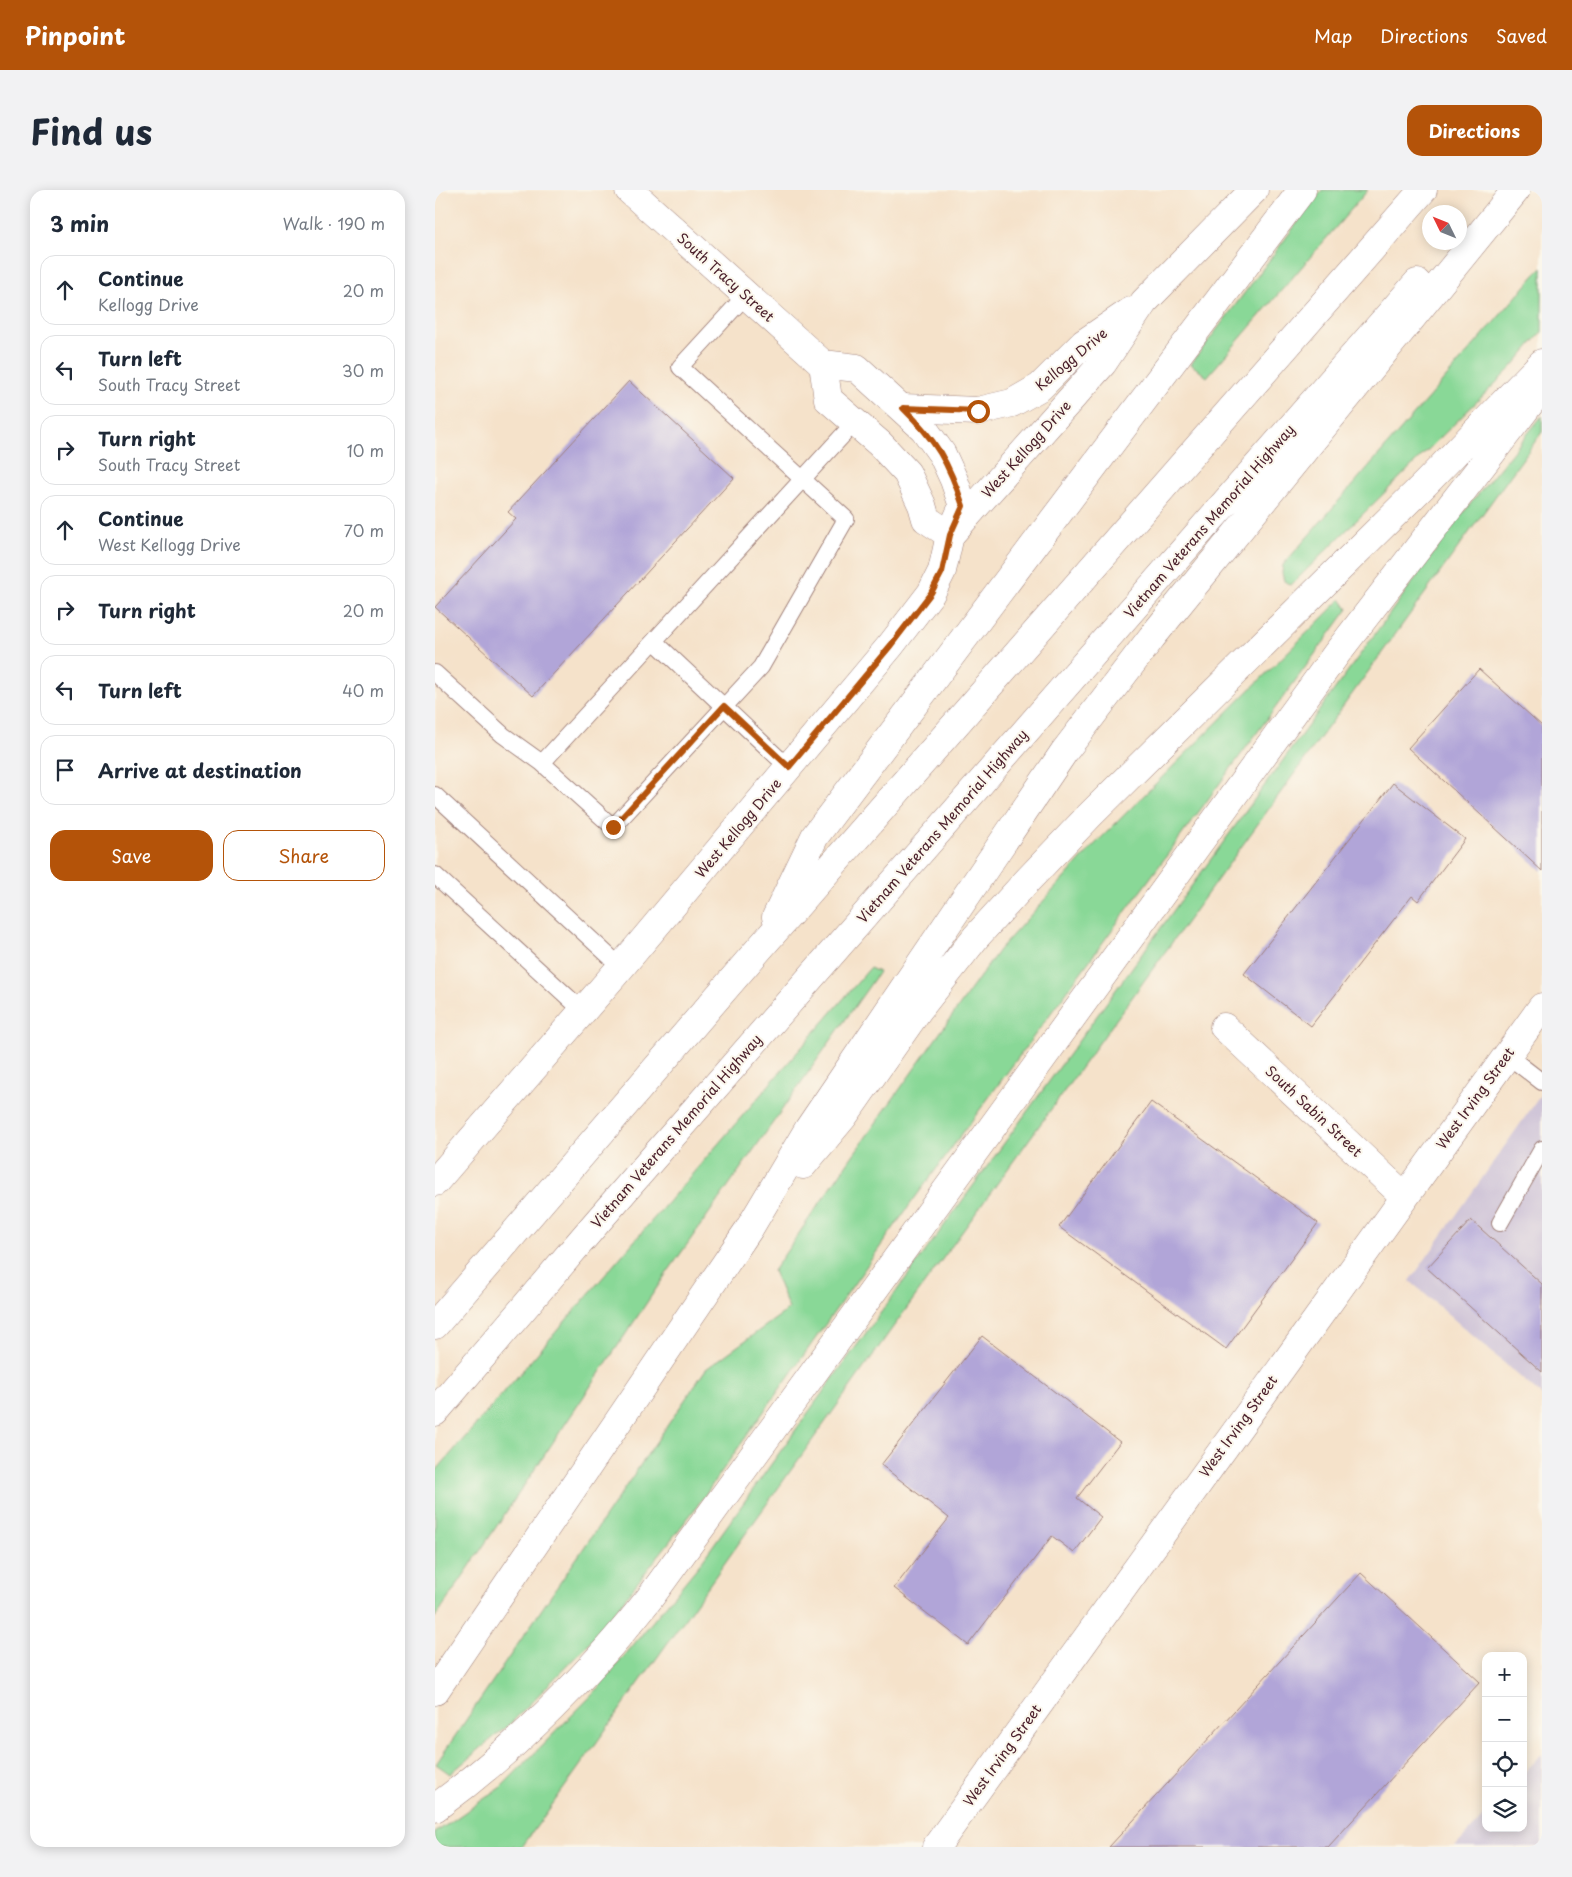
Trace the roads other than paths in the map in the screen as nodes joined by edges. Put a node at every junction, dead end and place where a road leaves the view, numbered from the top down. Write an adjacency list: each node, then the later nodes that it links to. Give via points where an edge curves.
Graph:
1 (629, 190): 9 (main road, South Tracy Street)
2 (1254, 190): 10 (main road, West Kellogg Drive)
3 (1302, 190): 25 (main road, via 815,836)
4 (1423, 190): 25 (main road)
5 (1498, 190): 7 (main road)
6 (1516, 190): 33 (main road, via 1152,637 1064,752 815,1120)
7 (1467, 225)
8 (1445, 250): 38 (main road, Vietnam Veterans Memorial Highway)
9 (747, 294): 12 (main road, South Tracy Street); 16 (lane, via 681,367)
10 (1144, 302): 14 (main road, Kellogg Drive, via 1084,343 1039,388 1012,403 978,411); 17 (main road, West Kellogg Drive, via 1103,363)
11 (1542, 363): 33 (main road, via 1020,889 970,944 919,1009 844,1116)
12 (823, 364): 14 (main road, via 857,368); 15 (main road, via 828,399)
13 (1542, 388): 40 (main road, via 1337,653 649,1599 612,1646 537,1724)
14 (903, 408): 17 (main road, via 924,428 954,480 963,506)
15 (855, 422): 16 (lane); 17 (main road, via 907,472 926,519)
16 (803, 480): 18 (lane); 20 (lane, via 845,519 761,667)
17 (950, 535): 22 (main road, West Kellogg Drive, via 942,572 931,593)
18 (654, 641): 20 (lane); 21 (lane)
19 (435, 673): 21 (lane, via 503,735)
20 (724, 706): 21 (lane, via 613,827); 22 (lane)
21 (542, 762)
22 (789, 767): 26 (main road, West Kellogg Drive)
23 (435, 795): 26 (lane)
24 (435, 875): 28 (lane)
25 (759, 950): 37 (main road)
26 (621, 967): 28 (main road, West Kellogg Drive)
27 (1542, 1007): 30 (main road, West Irving Street)
28 (583, 1011): 34 (main road, West Kellogg Drive)
29 (1224, 1027): 35 (main road, South Sabin Street)
30 (1507, 1054): 31 (lane); 35 (main road, West Irving Street)
31 (1542, 1082)
32 (1542, 1150): 36 (lane)
33 (798, 1161): 39 (main road)
34 (435, 1182)
35 (1404, 1196): 41 (main road, West Irving Street)
36 (1500, 1223)
37 (435, 1325)
38 (435, 1412)
39 (435, 1691)
40 (435, 1808)
41 (936, 1847)

